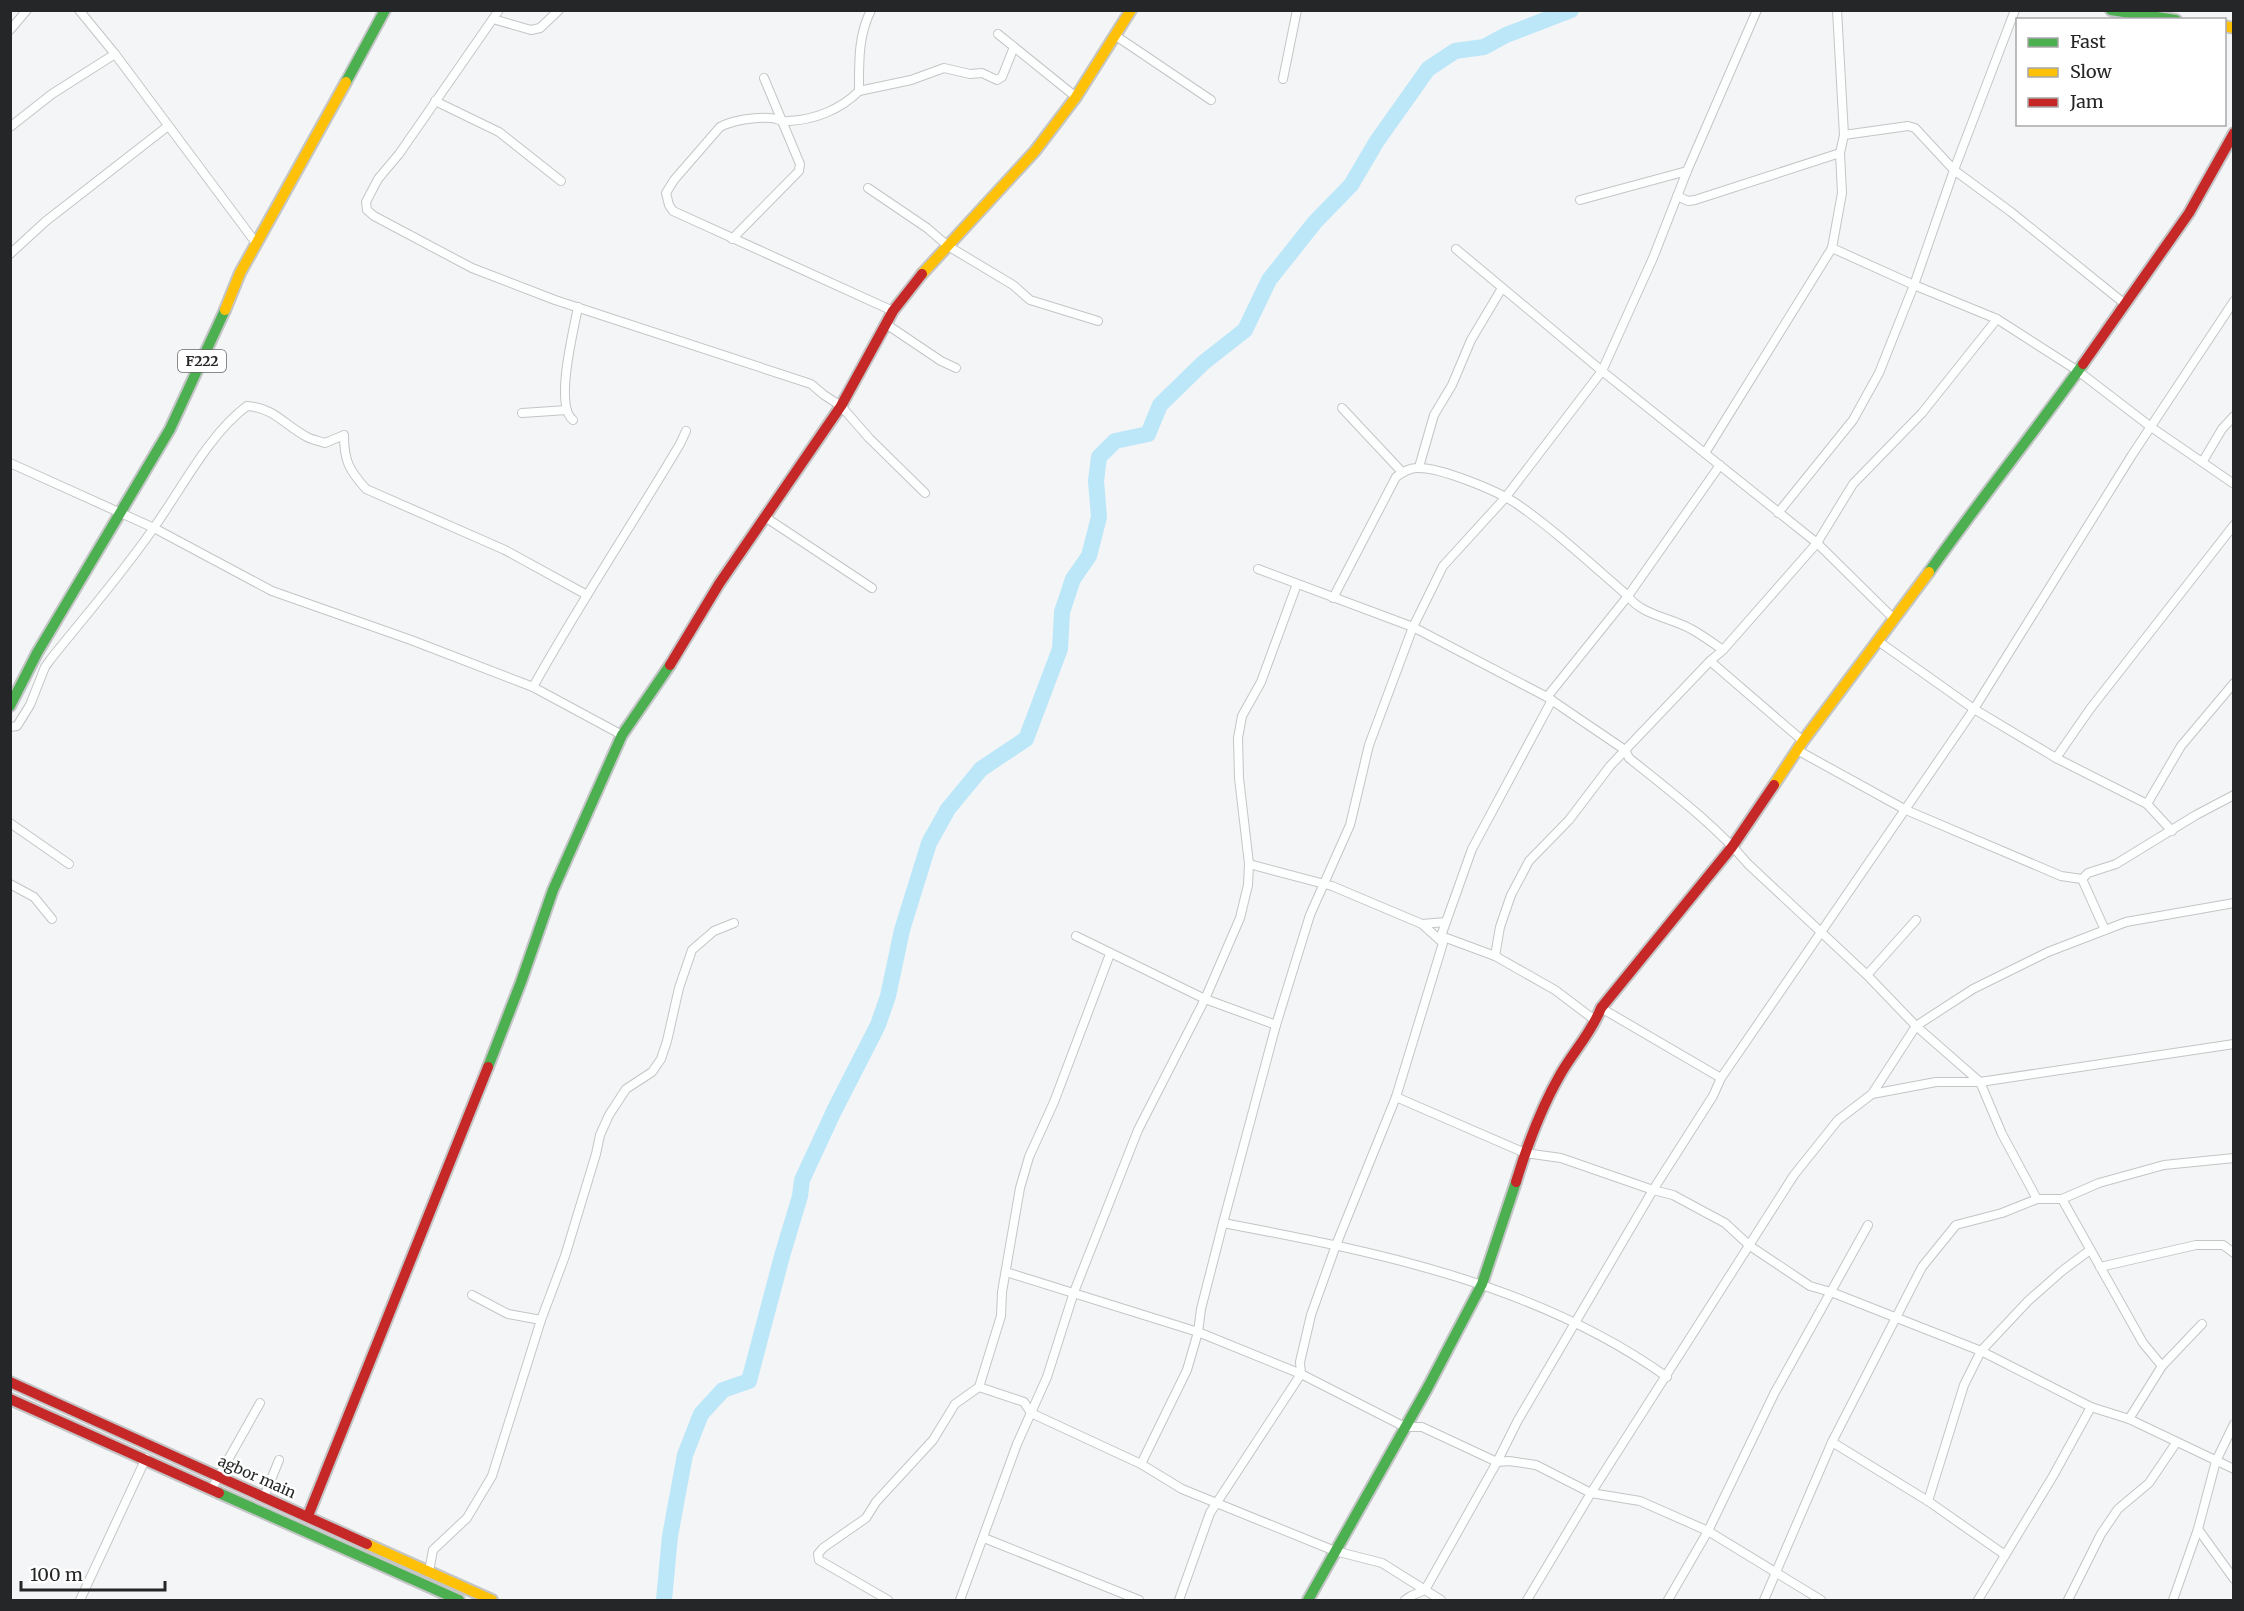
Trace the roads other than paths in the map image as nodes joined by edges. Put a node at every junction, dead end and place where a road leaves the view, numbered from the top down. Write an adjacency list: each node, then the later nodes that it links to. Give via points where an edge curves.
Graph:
1 (27, 10): 15 (street)
2 (79, 10): 19 (street)
3 (385, 10): 40 (main road, F222)
4 (499, 10): 14 (street)
5 (559, 10): 14 (street, via 540,28 531,30)
6 (871, 10): 22 (street, via 859,45)
7 (1131, 10): 17 (main road)
8 (1297, 10): 21 (street)
9 (1757, 10): 34 (street)
10 (1837, 10): 30 (street)
11 (2015, 10): 33 (street)
12 (2111, 10): 13 (main road)
13 (2163, 18)
14 (493, 19): 25 (street)
15 (10, 30)
16 (998, 34): 18 (street)
17 (1116, 36): 23 (main road); 24 (street)
18 (1014, 47): 22 (street, via 998,80 982,73 944,68); 23 (street)
19 (115, 54): 27 (street); 28 (street, via 52,94)
20 (764, 78): 26 (street)
21 (1283, 79)
22 (859, 91): 26 (street, via 820,116)
23 (1076, 97): 41 (main road, via 1035,151)
24 (1211, 100)
25 (435, 101): 35 (street, via 499,132); 49 (street, via 370,192 367,210 472,268)
26 (782, 121): 39 (street, via 800,164 799,171); 39 (street, via 768,118 720,127 668,188 667,199 673,211)
27 (168, 126): 40 (street); 44 (street)
28 (10, 127)
29 (2234, 133): 31 (main road)
30 (1844, 135): 32 (street); 33 (street, via 1915,128)
31 (2230, 148): 48 (main road)
32 (1840, 153): 37 (street, via 1695,200); 42 (street, via 1842,193)
33 (1954, 170): 45 (street); 48 (street)
34 (1687, 171): 37 (street); 38 (street)
35 (561, 181)
36 (868, 188): 41 (street)
37 (1677, 196): 55 (street)
38 (1580, 200)
39 (732, 239): 50 (street)
40 (256, 243): 75 (main road, F222, via 170,429)
41 (948, 246): 50 (main road); 52 (street, via 1013,285 1030,300)
42 (1832, 248): 45 (street); 65 (street)
43 (1456, 249): 46 (street)
44 (10, 254)
45 (1914, 285): 51 (street); 74 (street, via 1879,373 1853,420)
46 (1502, 288): 55 (street); 69 (street, via 1434,415)
47 (2234, 301): 63 (street)
48 (2125, 304): 56 (main road)
49 (578, 307): 57 (street, via 791,376 812,384); 59 (street, via 568,359)
50 (893, 311): 53 (main road)
51 (1997, 319): 56 (street); 79 (street, via 1923,413 1852,484)
52 (1098, 321)
53 (886, 324): 54 (street); 57 (main road)
54 (956, 368)
55 (1602, 371): 65 (street); 73 (street)
56 (2078, 371): 63 (street); 86 (main road)
57 (841, 406): 72 (street); 76 (main road)
58 (1342, 408): 70 (street)
59 (567, 410): 60 (street); 62 (street)
60 (522, 413)
61 (2234, 416): 66 (street)
62 (573, 420)
63 (2151, 427): 66 (street); 97 (street)
64 (686, 431): 83 (street)
65 (1705, 453): 68 (street)
66 (2203, 461): 71 (street)
67 (10, 463): 75 (street)
68 (1720, 465): 74 (street); 84 (street)
69 (1419, 468): 70 (street); 73 (street, via 1459,477)
70 (1402, 472): 85 (street, via 1386,494)
71 (2234, 484)
72 (925, 493)
73 (1505, 498): 84 (street, via 1559,537); 87 (street, via 1443,566)
74 (1778, 513): 79 (street)
75 (120, 514): 78 (street); 90 (main road, F222)
76 (765, 517): 82 (street); 99 (main road)
77 (2234, 525): 102 (street, via 2090,709)
78 (154, 528): 83 (street, via 233,416 247,406 260,407 306,436 325,443 344,435 345,460 366,489 505,550); 91 (street); 94 (street, via 272,591)
79 (1816, 543): 86 (street); 89 (street)
80 (1258, 569): 81 (street)
81 (1297, 584): 85 (street); 110 (street, via 1261,682 1242,716 1238,738)
82 (872, 588)
83 (587, 595): 94 (street)
84 (1628, 596): 89 (street, via 1634,603 1690,628); 95 (street)
85 (1333, 598): 87 (street)
86 (1893, 618): 88 (main road)
87 (1413, 627): 95 (street); 112 (street, via 1369,745 1350,825)
88 (1878, 641): 97 (street); 100 (main road)
89 (1724, 650): 92 (street)
90 (37, 653): 91 (street); 96 (main road, F222)
91 (50, 660): 98 (street, via 30,705 17,726)
92 (1710, 661): 100 (street); 101 (street)
93 (2234, 683): 104 (street, via 2181,746)
94 (533, 687): 99 (street)
95 (1550, 698): 101 (street); 117 (street, via 1472,849)
96 (10, 706)
97 (1974, 708): 102 (street); 105 (street)
98 (10, 727)
99 (622, 735): 186 (main road, via 553,890 521,982)
100 (1800, 745): 105 (street); 108 (main road)
101 (1625, 750): 108 (street, via 1629,758); 125 (street, via 1569,820 1529,861 1511,895 1500,927)
102 (2056, 759): 104 (street)
103 (2234, 795): 107 (street)
104 (2147, 804): 107 (street)
105 (1906, 810): 111 (street, via 2061,876); 121 (street)
106 (10, 823): 109 (street)
107 (2172, 831): 111 (street)
108 (1732, 847): 121 (street); 128 (main road)
109 (69, 864)
110 (1249, 864): 112 (street); 127 (street, via 1240,918)
111 (2082, 879): 120 (street)
112 (1324, 883): 119 (street); 130 (street, via 1310,915)
113 (10, 884): 115 (street, via 34,897)
114 (2234, 903): 120 (street, via 2126,922)
115 (52, 919)
116 (1916, 920): 126 (street)
117 (1446, 922): 119 (street); 123 (street)
118 (734, 923): 155 (street, via 714,931 692,950 661,1059 652,1072 626,1089 609,1115)
119 (1422, 924): 123 (street)
120 (2104, 930): 131 (street, via 1973,989)
121 (1822, 933): 126 (street); 133 (street)
122 (1076, 936): 124 (street)
123 (1442, 940): 125 (street); 136 (street)
124 (1110, 954): 127 (street); 149 (street, via 1029,1157)
125 (1496, 956): 129 (street, via 1555,990)
126 (1867, 975): 131 (street)
127 (1205, 999): 130 (street); 151 (street, via 1138,1130)
128 (1601, 1008): 129 (main road); 133 (street)
129 (1596, 1021): 137 (main road, via 1558,1078)
130 (1276, 1025): 142 (street)
131 (1916, 1026): 134 (street); 135 (street)
132 (2234, 1044): 134 (street)
133 (1721, 1078): 139 (street)
134 (1980, 1082): 135 (street, via 1936,1082); 140 (street)
135 (1872, 1094): 145 (street, via 1838,1120 1794,1175)
136 (1396, 1096): 137 (street); 144 (street)
137 (1524, 1153): 139 (street, via 1561,1158); 150 (main road)
138 (2234, 1158): 141 (street, via 2164,1165 2099,1183)
139 (1653, 1190): 145 (street, via 1673,1195 1725,1223); 156 (street)
140 (2037, 1199): 141 (street); 154 (street, via 1956,1225 1922,1267)
141 (2062, 1199): 146 (street)
142 (1223, 1223): 144 (street); 158 (street)
143 (1868, 1225): 152 (street)
144 (1336, 1245): 150 (street); 161 (street, via 1311,1315)
145 (1750, 1246): 152 (street, via 1810,1286); 162 (street)
146 (2090, 1250): 148 (street); 159 (street, via 2028,1301)
147 (2234, 1253): 148 (street, via 2223,1245 2196,1245)
148 (2100, 1267): 160 (street, via 2143,1343)
149 (1006, 1272): 151 (street); 164 (street, via 1001,1316)
150 (1482, 1284): 156 (street); 171 (main road)
151 (1074, 1292): 158 (street); 168 (street, via 1047,1377)
152 (1831, 1292): 154 (street); 188 (street, via 1774,1394)
153 (472, 1295): 155 (street, via 508,1314)
154 (1896, 1318): 159 (street); 172 (street)
155 (541, 1320): 192 (street, via 492,1476 467,1518 433,1550)
156 (1576, 1322): 162 (street); 177 (street)
157 (2202, 1324): 160 (street)
158 (1198, 1332): 161 (street); 178 (street, via 1187,1370)
159 (1981, 1351): 167 (street); 184 (street, via 1964,1385)
160 (2162, 1366): 169 (street)
161 (1301, 1374): 171 (street); 185 (street)
162 (1666, 1377): 182 (street)
163 (10, 1382): 180 (main road, agbor main)
164 (979, 1387): 168 (street, via 1024,1402); 199 (street, via 956,1404 933,1440 866,1518 818,1554 819,1560)
165 (10, 1400): 174 (main road, agbor main)
166 (260, 1402): 180 (street)
167 (2091, 1407): 169 (street); 191 (street)
168 (1031, 1413): 178 (street); 189 (street)
169 (2129, 1419): 173 (street)
170 (2234, 1424): 176 (street)
171 (1405, 1427): 177 (street, via 1422,1427); 190 (main road)
172 (1832, 1442): 184 (street); 193 (street)
173 (2176, 1443): 176 (street); 211 (street, via 2149,1483 2118,1509)
174 (146, 1458): 181 (main road, agbor main); 196 (street)
175 (279, 1460): 183 (street)
176 (2216, 1461): 179 (street); 187 (street)
177 (1497, 1462): 182 (street, via 1536,1464); 195 (street)
178 (1141, 1464): 185 (street, via 1182,1489)
179 (2234, 1469)
180 (218, 1477): 181 (street); 183 (main road, agbor main)
181 (211, 1490): 197 (main road, agbor main)
182 (1591, 1493): 188 (street, via 1640,1501); 206 (street)
183 (264, 1497): 186 (main road, agbor main)
184 (1928, 1501): 191 (street)
185 (1217, 1502): 190 (street); 202 (street)
186 (309, 1516): 192 (main road, agbor main)
187 (2198, 1529): 194 (street); 212 (street)
188 (1708, 1531): 193 (street); 207 (street)
189 (984, 1538): 200 (street); 201 (street)
190 (1335, 1551): 195 (street, via 1382,1563); 203 (main road)
191 (2005, 1555): 210 (street)
192 (429, 1571): 198 (main road, agbor main)
193 (1776, 1572): 208 (street); 209 (street)
194 (2234, 1579)
195 (1425, 1590): 204 (street); 205 (street)
196 (80, 1600)
197 (459, 1600)
198 (492, 1600)
199 (888, 1600)
200 (960, 1600)
201 (1139, 1600)
202 (1179, 1600)
203 (1308, 1600)
204 (1405, 1600)
205 (1441, 1600)
206 (1527, 1600)
207 (1668, 1600)
208 (1764, 1600)
209 (1821, 1600)
210 (1978, 1600)
211 (2068, 1600)
212 (2173, 1600)

